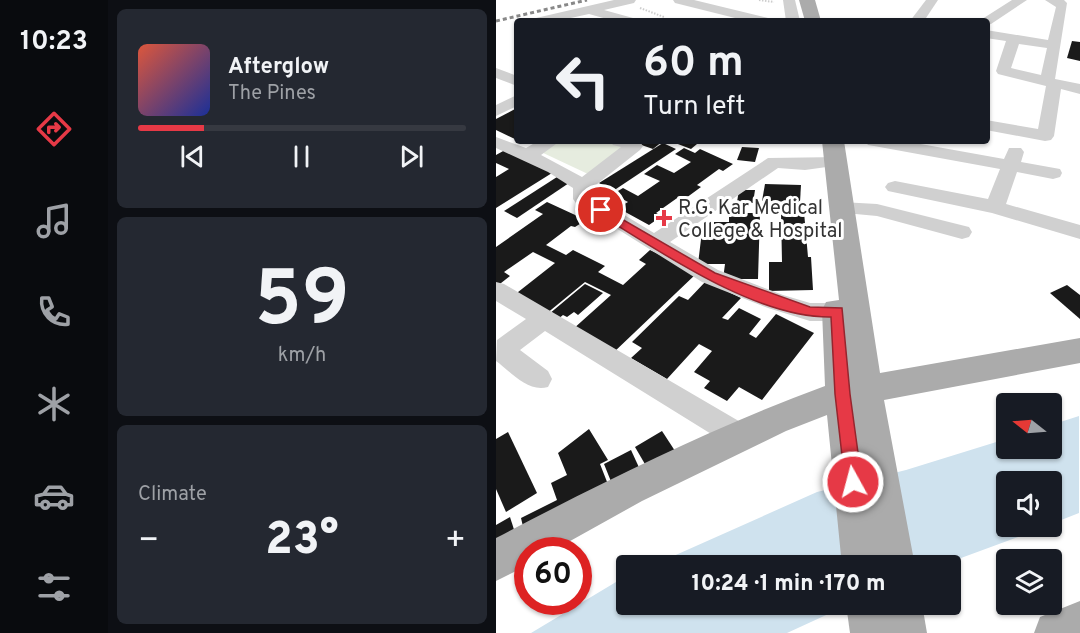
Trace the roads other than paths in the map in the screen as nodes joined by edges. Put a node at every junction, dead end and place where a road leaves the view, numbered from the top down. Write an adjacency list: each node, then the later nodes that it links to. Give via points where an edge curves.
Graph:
1 (679, 0): 12 (street)
2 (789, 0): 13 (street)
3 (796, 0): 14 (main road)
4 (807, 0): 15 (main road)
5 (932, 0): 16 (street)
6 (1021, 0): 17 (street)
7 (1051, 0): 20 (street, via 1062,7)
8 (627, 1): 9 (street)
9 (588, 9): 10 (street); 11 (street)
10 (553, 18)
11 (618, 18)
12 (751, 18)
13 (792, 18)
14 (799, 18)
15 (812, 18)
16 (919, 18)
17 (990, 19)
18 (990, 35): 19 (street)
19 (1014, 39): 20 (street); 23 (street, via 1003,71)
20 (1053, 45): 23 (street)
21 (496, 73): 22 (street)
22 (514, 80)
23 (1050, 82): 24 (street); 27 (street, via 1045,136)
24 (1080, 89)
25 (514, 102): 26 (street)
26 (496, 111)
27 (990, 126)
28 (496, 142): 35 (street)
29 (546, 144): 35 (street)
30 (628, 144): 39 (street, via 634,146)
31 (778, 144): 36 (street)
32 (891, 144): 37 (street)
33 (1018, 144): 37 (street)
34 (820, 154): 36 (street); 42 (main road); 47 (main road)
35 (527, 155): 39 (street)
36 (774, 162): 45 (street)
37 (1010, 165): 38 (street); 41 (street)
38 (1053, 173)
39 (582, 186): 45 (street, via 583,199)
40 (895, 187): 41 (street)
41 (995, 207): 44 (street)
42 (841, 208): 43 (street, via 877,210); 51 (main road)
43 (962, 232)
44 (1080, 232)
45 (655, 242): 47 (street, via 710,276 776,302 810,312)
46 (496, 290): 48 (street)
47 (838, 312): 51 (main road)
48 (544, 319): 50 (street, via 503,352); 52 (street)
49 (1080, 350): 51 (main road)
50 (539, 379)
51 (856, 406): 52 (main road, via 774,420); 53 (main road); 54 (main road)
52 (739, 436): 55 (main road, via 629,488)
53 (863, 555)
54 (891, 555)
55 (496, 560)
56 (869, 615): 59 (main road)
57 (902, 615): 60 (main road)
58 (1080, 623): 61 (main road)
59 (871, 633)
60 (905, 633)
61 (1056, 633)

